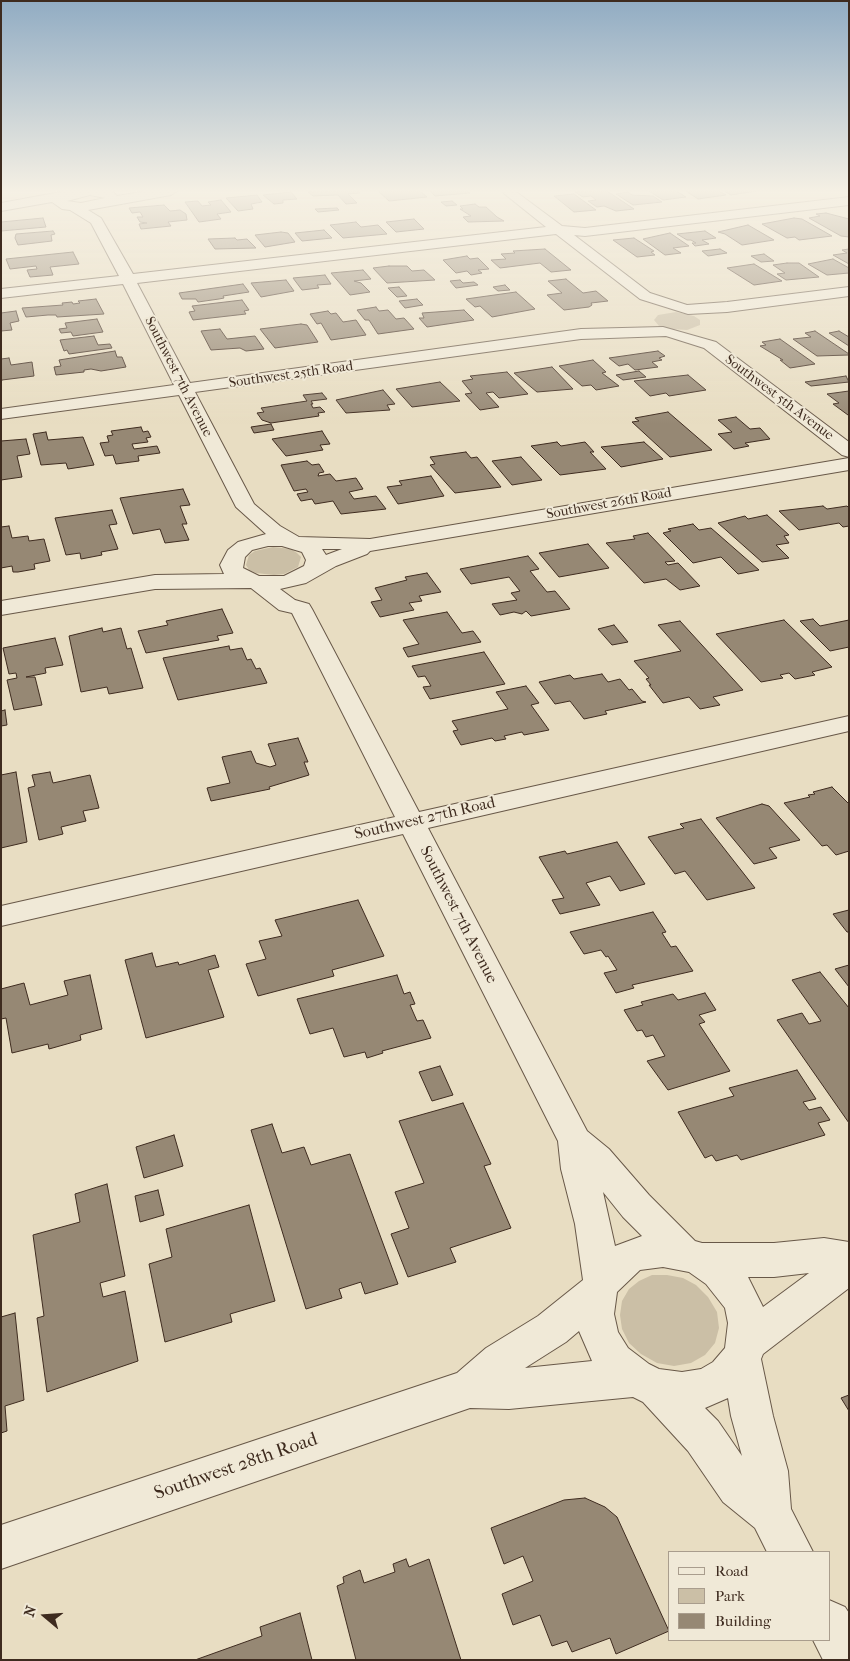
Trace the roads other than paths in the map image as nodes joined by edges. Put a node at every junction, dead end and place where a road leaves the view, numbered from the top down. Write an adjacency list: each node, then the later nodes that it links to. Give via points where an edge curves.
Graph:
1 (122, 269): 4 (street, Southwest 7th Avenue)
2 (220, 269): 4 (street)
3 (609, 269): 7 (street)
4 (128, 279): 6 (street); 15 (street, Southwest 7th Avenue)
5 (849, 291): 9 (street, via 738,306)
6 (1, 294)
7 (645, 296): 9 (street); 10 (street)
8 (849, 304): 11 (street)
9 (685, 309): 10 (street, Southwest 25th Road, via 661,308); 13 (street, via 709,317)
10 (644, 315): 12 (street, via 646,325); 14 (street, Southwest 25th Road)
11 (733, 322)
12 (667, 332): 13 (street, Southwest 5th Avenue); 14 (street, Southwest 25th Road)
13 (710, 332): 17 (street, Southwest 5th Avenue)
14 (581, 334): 15 (street, Southwest 25th Road)
15 (184, 390): 16 (street, Southwest 25th Road); 19 (street, Southwest 7th Avenue)
16 (1, 414)
17 (849, 451)
18 (849, 464): 21 (street, Southwest 26th Road)
19 (246, 507): 20 (street, Southwest 7th Avenue, via 274,530); 22 (street, via 244,533)
20 (296, 542): 21 (street, Southwest 26th Road); 22 (street, Southwest 26th Road, via 267,540); 23 (street, Southwest 7th Avenue, via 315,554 317,560)
21 (370, 545): 23 (street, Southwest 26th Road)
22 (237, 552): 24 (street, via 231,559 233,571); 25 (street)
23 (311, 570): 24 (street, Southwest 26th Road, via 286,582); 27 (street)
24 (253, 581): 25 (street); 27 (street, via 288,605)
25 (155, 582): 26 (street)
26 (1, 608)
27 (301, 609): 29 (street, Southwest 7th Avenue)
28 (849, 723): 29 (street, Southwest 27th Road)
29 (410, 823): 30 (street, Southwest 27th Road); 31 (street, Southwest 7th Avenue)
30 (1, 916)
31 (575, 1141): 32 (street, Southwest 7th Avenue, via 597,1159 636,1206); 35 (street, Southwest 7th Avenue, via 593,1224)
32 (692, 1257): 33 (street, via 774,1260 824,1255); 35 (street, via 663,1250 644,1252 627,1258 613,1269); 36 (street, via 719,1272 743,1304 747,1323)
33 (849, 1259)
34 (849, 1266): 36 (street)
35 (600, 1287): 37 (street, via 595,1314 600,1338 614,1361); 38 (street, Southwest 28th Road, via 552,1329 500,1361)
36 (744, 1351): 37 (street, via 727,1376 707,1388 682,1392); 39 (street, via 752,1416 768,1472)
37 (646, 1383): 38 (street, Southwest 28th Road, via 581,1381 509,1389); 39 (street, via 703,1436 738,1487)
38 (470, 1388): 40 (street, Southwest 28th Road)
39 (770, 1512): 41 (street)
40 (1, 1547)
41 (790, 1551)
42 (830, 1625): 43 (street)
43 (848, 1660)

